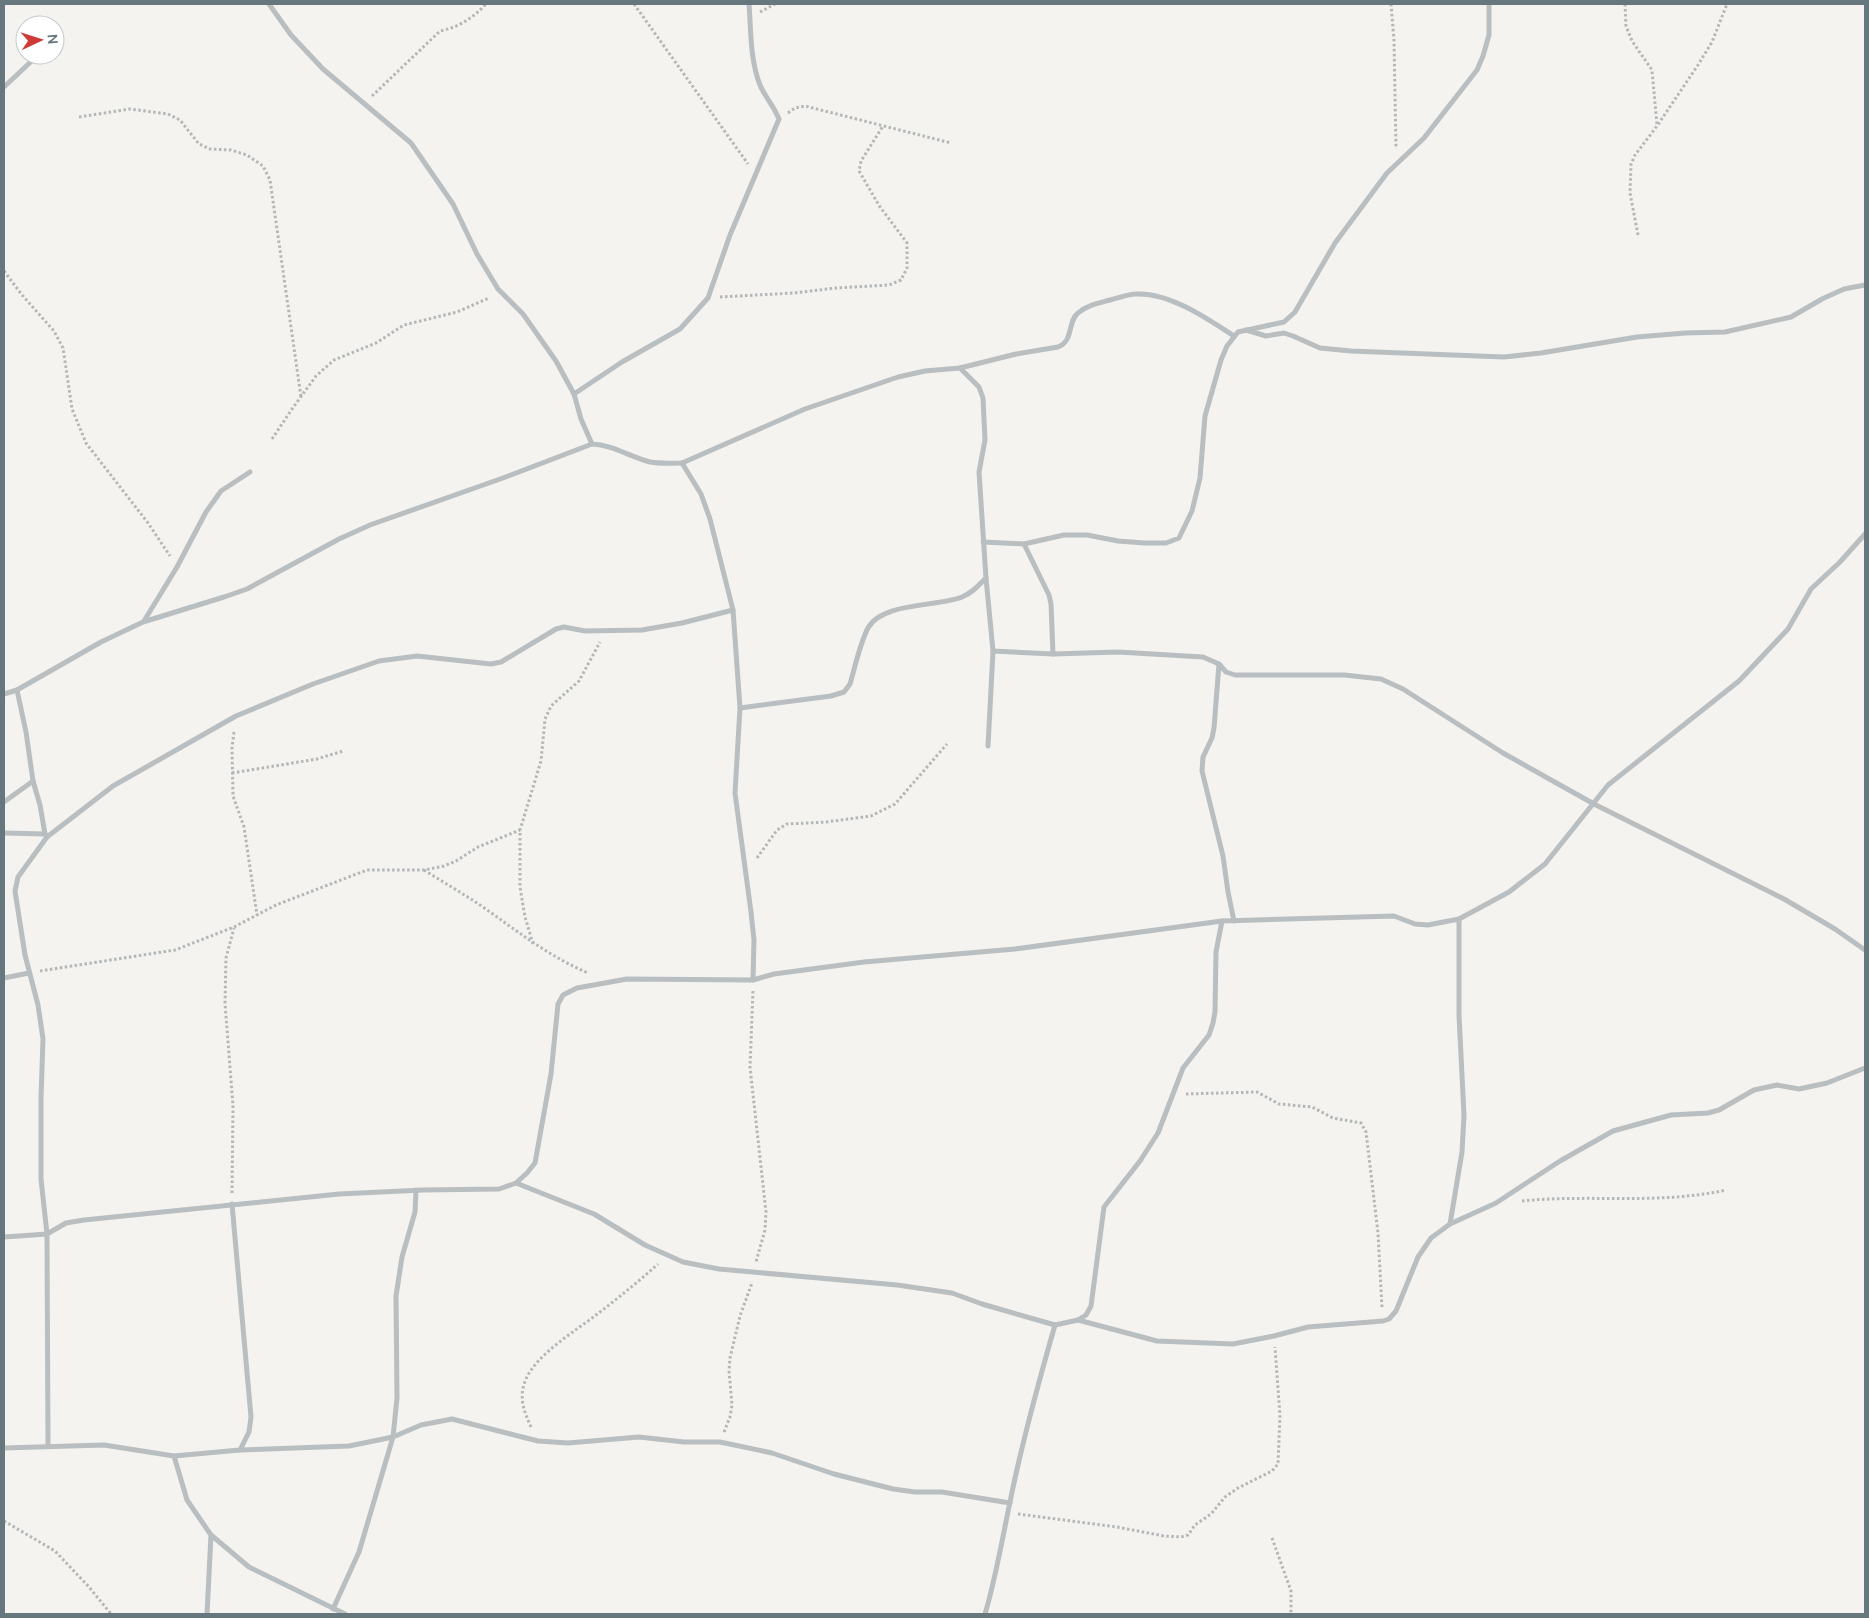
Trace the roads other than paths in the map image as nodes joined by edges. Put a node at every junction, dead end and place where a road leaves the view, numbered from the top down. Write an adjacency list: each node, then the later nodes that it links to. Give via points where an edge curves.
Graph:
1 (269, 4): 10 (street, via 322,70 411,143 453,204 477,254 501,292 523,314 556,361)
2 (749, 4): 10 (street, via 753,58 760,85 779,119 730,235 708,298 680,329)
3 (1489, 4): 7 (street, via 1489,35 1477,70 1424,138 1387,173 1334,243 1296,312 1284,322)
4 (27, 65): 5 (street)
5 (4, 87)
6 (1865, 285): 7 (street, via 1844,289 1791,317 1725,332 1637,336 1504,357 1336,350 1320,348 1284,333 1266,336)
7 (1246, 330): 8 (street)
8 (1234, 336): 9 (street, via 1196,310 1153,295 1136,294 1094,304 1078,313 1062,346); 16 (street, via 1221,360 1205,416 1200,478 1192,511 1179,538 1166,543 1118,542 1087,534 1064,535)
9 (960, 368): 12 (street, via 925,371 889,380 805,409); 15 (street, via 979,387 983,398 985,440 979,472)
10 (574, 394): 11 (street)
11 (592, 444): 12 (street, via 662,464); 19 (street, via 370,525 247,589)
12 (682, 463): 18 (street, via 701,494 710,519)
13 (250, 472): 19 (street, via 222,491 206,512)
14 (1865, 534): 29 (street, via 1811,588 1788,630 1739,681 1608,785)
15 (983, 542): 16 (street); 17 (street)
16 (1024, 544): 21 (street, via 1049,595)
17 (986, 578): 20 (street); 25 (street, via 973,592 960,598 891,611 878,617 868,628 850,684 844,692)
18 (733, 610): 25 (street); 31 (street, via 642,630 556,628 501,662 491,664 416,656 379,661 236,716 114,786)
19 (143, 622): 23 (street)
20 (994, 651): 21 (street); 26 (street)
21 (1053, 654): 22 (street, via 1127,652 1203,657)
22 (1219, 664): 29 (street, via 1226,672 1235,675 1344,675 1381,679 1403,689 1503,753); 34 (street, via 1214,728 1202,772 1223,856)
23 (17, 690): 24 (street); 27 (street)
24 (4, 694)
25 (740, 708): 38 (street, via 735,793 754,940)
26 (988, 746)
27 (33, 781): 28 (street); 31 (street)
28 (4, 802)
29 (1594, 804): 32 (street, via 1546,864 1509,892); 35 (street, via 1784,899)
30 (4, 833): 31 (street)
31 (46, 835): 36 (street, via 18,877 15,891)
32 (1459, 919): 34 (street, via 1428,925 1394,916); 43 (street, via 1464,1115 1462,1152)
33 (1222, 921): 34 (street); 38 (street, via 1015,949 864,962 774,974); 46 (street, via 1216,952 1215,1012 1209,1035 1183,1068 1158,1133 1104,1206 1091,1306)
34 (1234, 921)
35 (1865, 950)
36 (30, 973): 37 (street); 44 (street, via 43,1039 41,1180)
37 (4, 978)
38 (753, 980): 40 (street, via 627,979 577,988 563,995 558,1004 551,1074 535,1163)
39 (1865, 1068): 43 (street, via 1799,1089 1776,1085 1754,1090 1719,1110 1670,1115 1613,1131 1560,1161 1496,1204)
40 (516, 1183): 41 (street, via 499,1189); 47 (street, via 594,1214 645,1245 683,1262 719,1269 952,1293)
41 (416, 1190): 42 (street); 48 (street, via 415,1212 402,1257 396,1296)
42 (232, 1204): 44 (street, via 66,1223); 51 (street, via 252,1417)
43 (1450, 1224): 46 (street, via 1431,1238 1418,1257 1396,1311 1383,1321 1308,1327 1232,1344 1157,1341)
44 (47, 1234): 45 (street); 49 (street)
45 (4, 1237)
46 (1078, 1320): 47 (street)
47 (1055, 1325): 53 (street, via 1027,1423)
48 (394, 1437): 51 (street, via 349,1446); 53 (street, via 420,1424 452,1419 538,1441 577,1442 639,1437 720,1442 772,1453 893,1489 942,1492); 55 (street, via 359,1552)
49 (48, 1445): 50 (street); 52 (street, via 104,1445)
50 (4, 1448)
51 (240, 1450): 52 (street)
52 (174, 1456): 54 (street, via 187,1500)
53 (1010, 1503): 58 (street, via 994,1587)
54 (211, 1535): 55 (street, via 249,1568); 56 (street)
55 (333, 1609): 57 (street)
56 (207, 1614)
57 (345, 1614)
58 (985, 1614)

